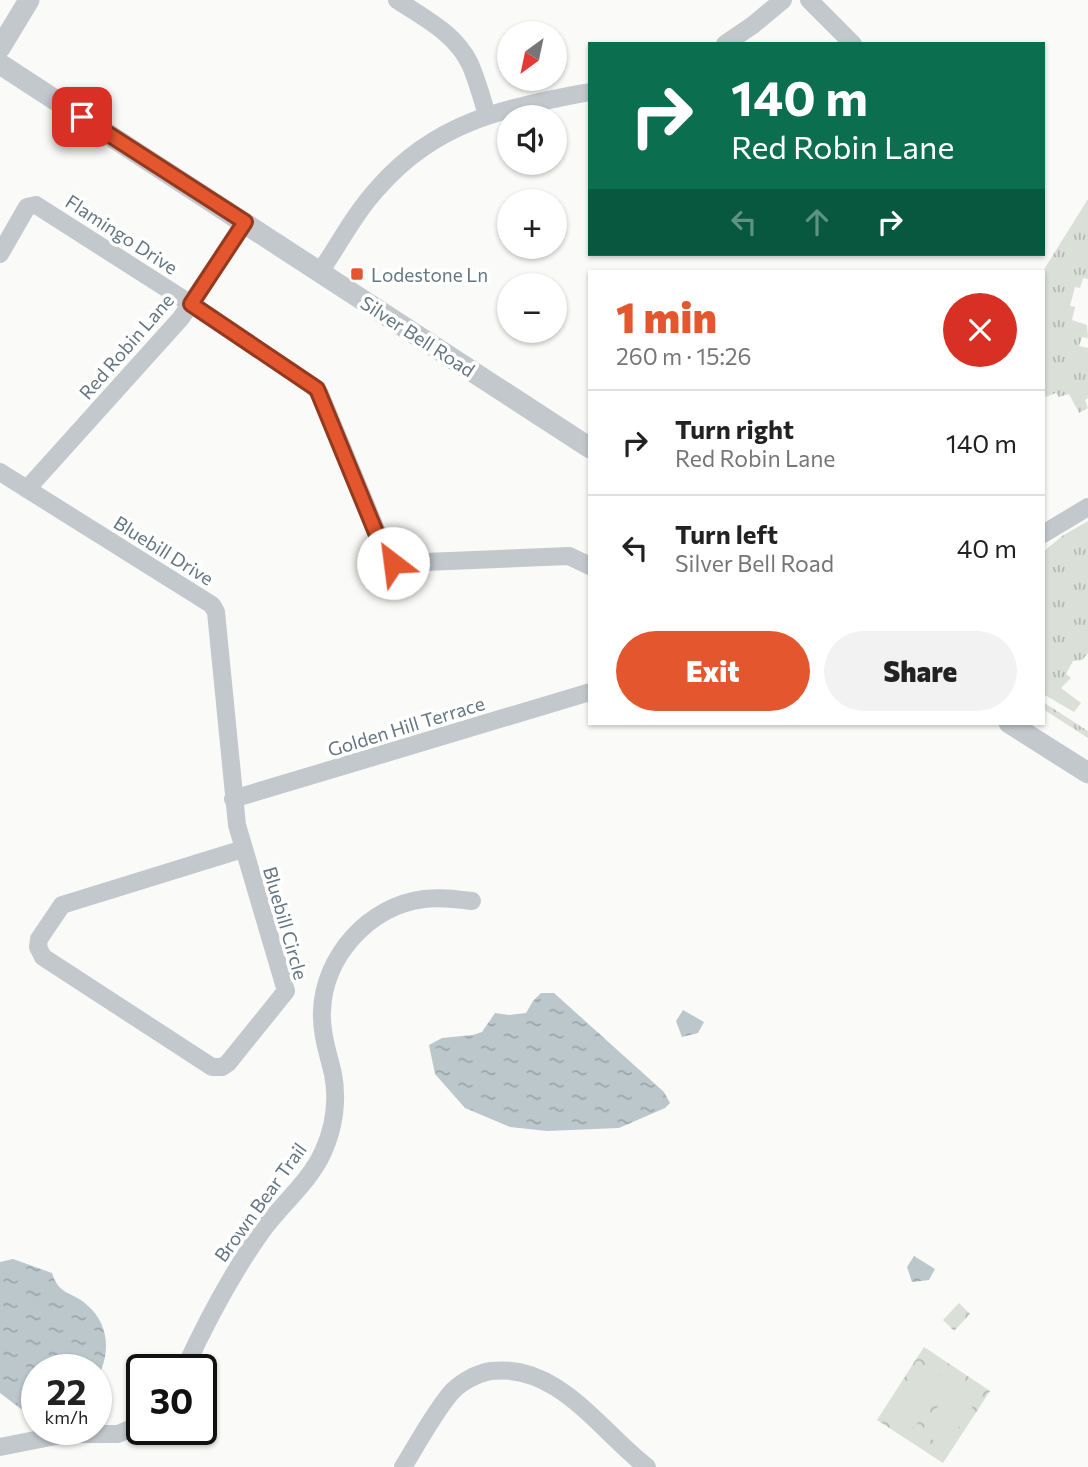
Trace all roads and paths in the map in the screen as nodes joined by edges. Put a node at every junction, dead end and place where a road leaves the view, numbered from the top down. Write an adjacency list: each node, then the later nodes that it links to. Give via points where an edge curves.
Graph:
1 (29, 0): 7 (street)
2 (397, 0): 10 (street, via 460,48)
3 (783, 0): 5 (street)
4 (809, 0): 6 (street)
5 (728, 42)
6 (851, 42)
7 (0, 48)
8 (0, 64): 11 (street, Silver Bell Road)
9 (588, 92): 10 (street)
10 (487, 115): 13 (street, via 432,141 387,178)
11 (245, 222): 13 (street, Silver Bell Road); 14 (street, Red Robin Lane)
12 (0, 254): 14 (street, Flamingo Drive, via 24,212 36,205)
13 (320, 272): 15 (street, Silver Bell Road)
14 (191, 304): 17 (street, Red Robin Lane); 20 (street, Flamingo Drive, via 317,389 389,561 569,556)
15 (588, 447)
16 (0, 472): 17 (street, Bluebill Drive)
17 (27, 489): 24 (street, Bluebill Drive, via 212,605 218,624)
18 (1088, 507): 19 (street)
19 (1045, 533)
20 (588, 565)
21 (588, 693): 24 (street, Golden Hill Terrace)
22 (1012, 725): 23 (street)
23 (1088, 774)
24 (233, 799): 25 (street, Bluebill Circle)
25 (243, 849): 25 (street, Bluebill Circle, via 286,992 228,1063 207,1065 43,957 39,939 66,903)
26 (472, 901): 27 (street, Brown Bear Trail, via 423,899 395,907 359,931 340,954 328,979 322,1012 335,1091 328,1142 313,1170 243,1258)
27 (192, 1354)
28 (126, 1431): 29 (street, via 66,1434)
29 (0, 1447)
30 (402, 1467): 31 (street, via 450,1394 478,1375 500,1370 538,1378 568,1396)
31 (647, 1467)

